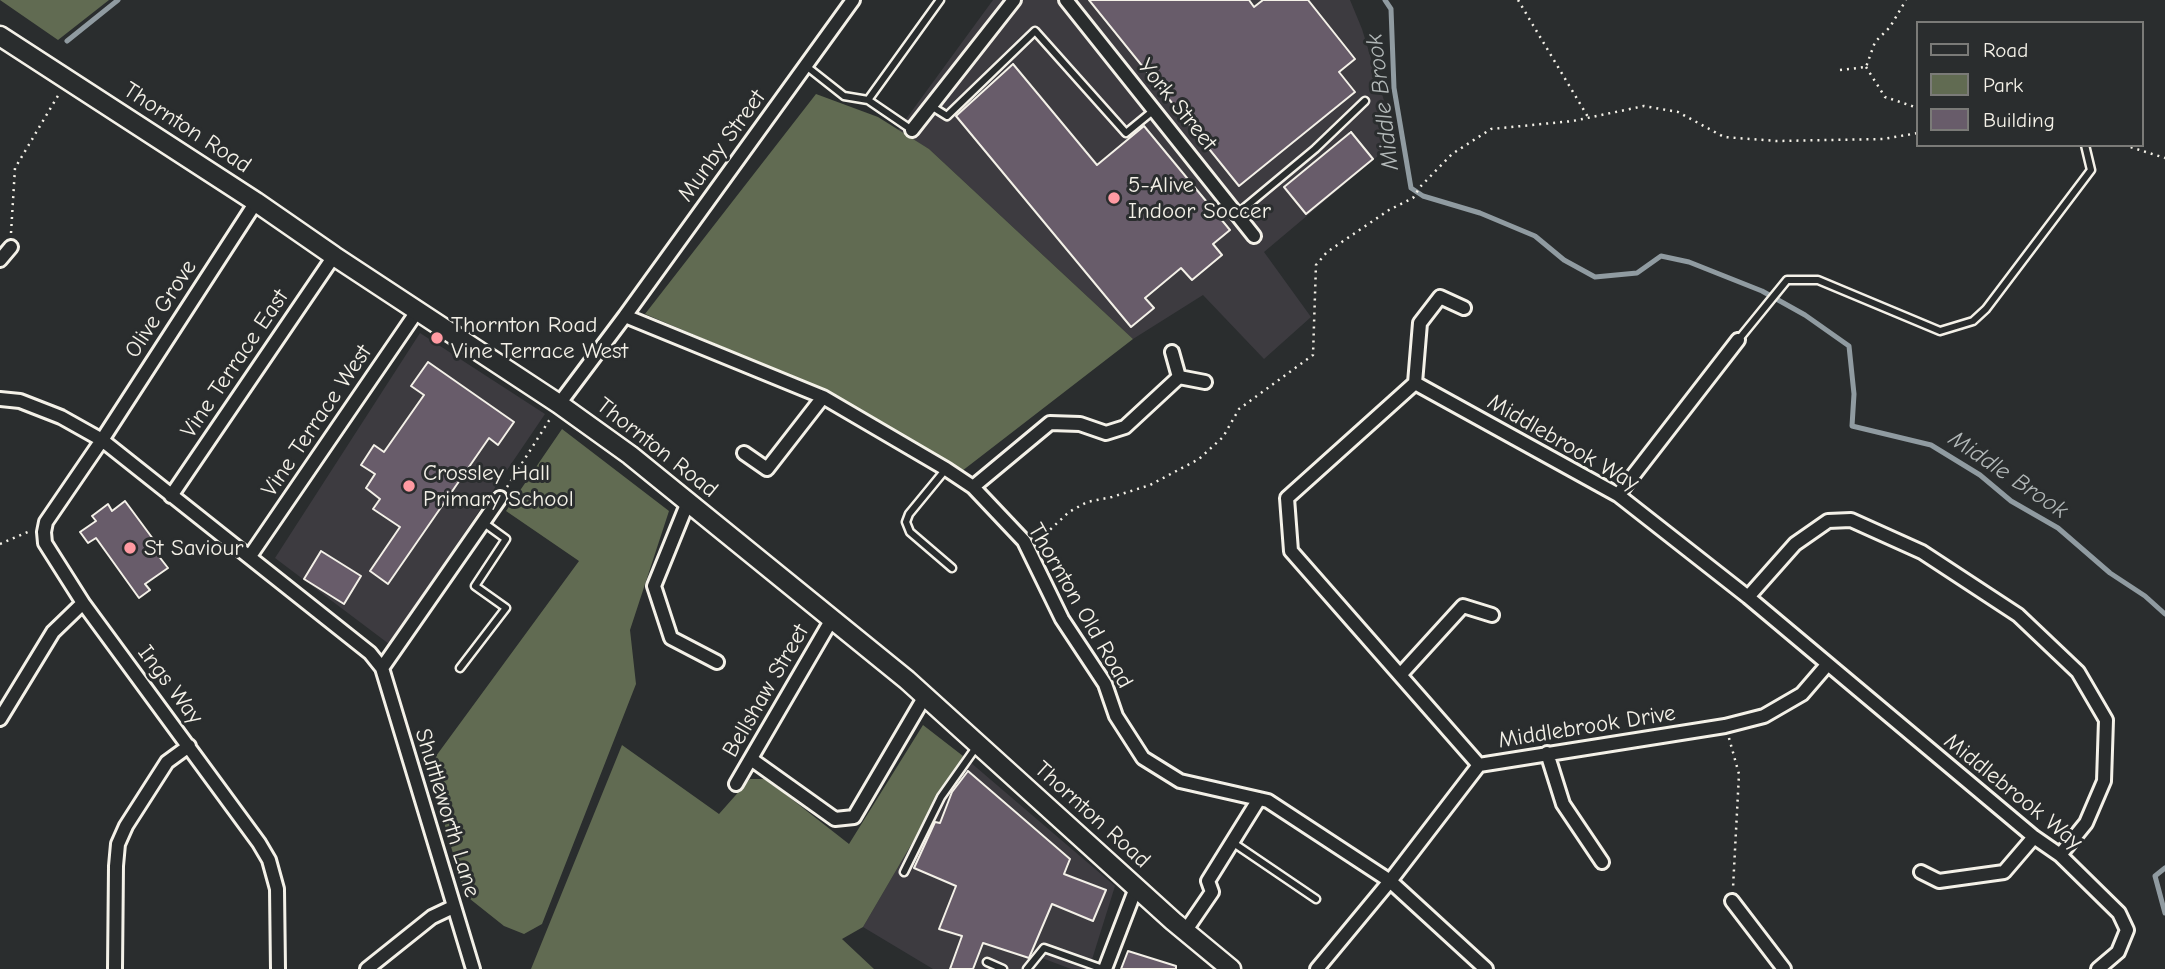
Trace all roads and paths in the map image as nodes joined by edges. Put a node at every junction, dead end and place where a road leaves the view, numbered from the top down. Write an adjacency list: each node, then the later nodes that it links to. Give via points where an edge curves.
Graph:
1 (853, 0): 8 (street, Munby Street)
2 (940, 0): 12 (lane)
3 (1014, 0): 14 (street)
4 (1066, 0): 16 (street, York Street)
5 (1518, 0): 17 (path)
6 (1906, 0): 9 (path, via 1875,42)
7 (0, 36): 11 (main road, Thornton Road)
8 (806, 66): 12 (lane, via 844,96); 31 (street, Munby Street)
9 (1866, 67): 10 (path); 15 (path, via 1885,97)
10 (1840, 70)
11 (68, 80): 23 (main road, Thornton Road); 26 (path, via 15,168)
12 (868, 100): 18 (lane)
13 (1365, 101): 24 (lane)
14 (931, 106): 16 (lane, via 947,116 1035,31 1126,133); 18 (street)
15 (1916, 107)
16 (1154, 110): 24 (street, York Street)
17 (1589, 117): 19 (path, via 1644,106 1678,111 1724,137 1777,141 1883,139); 51 (path, via 1492,129 1452,154 1413,198 1348,238 1316,265 1313,355 1239,409 1223,437 1199,459 1150,485 1087,502)
18 (912, 130)
19 (1916, 133)
20 (2085, 147): 32 (lane, via 2091,170 1973,321 1940,331 1818,280 1787,280)
21 (2130, 147): 22 (path)
22 (2165, 158)
23 (256, 202): 27 (main road, Thornton Road); 40 (street, Olive Grove)
24 (1237, 214): 25 (street, York Street)
25 (1254, 236)
26 (10, 247): 28 (street)
27 (334, 256): 30 (main road, Thornton Road); 45 (street, Vine Terrace East)
28 (0, 260)
29 (1464, 308): 36 (street, via 1440,298 1420,323)
30 (418, 310): 39 (main road, Thornton Road); 52 (street, Vine Terrace West)
31 (625, 316): 37 (street, Thornton Old Road); 39 (street)
32 (1738, 340): 44 (street)
33 (1172, 352): 34 (street)
34 (1179, 377): 35 (street); 43 (street, via 1125,427 1106,433 1080,424 1050,423)
35 (1205, 382)
36 (1415, 383): 44 (street, Middlebrook Way); 62 (street, via 1287,498 1291,551)
37 (823, 397): 41 (street, via 767,469); 42 (street, Thornton Old Road)
38 (0, 399): 40 (street, Shuttleworth Lane, via 20,401 61,417)
39 (559, 404): 46 (path); 47 (main road, Thornton Road)
40 (102, 440): 45 (street, Shuttleworth Lane); 49 (street)
41 (744, 453)
42 (946, 469): 43 (street, Thornton Old Road); 53 (lane, via 906,522 910,532)
43 (973, 487): 51 (street, Thornton Old Road)
44 (1618, 495): 54 (street, Middlebrook Way)
45 (171, 496): 52 (street, Shuttleworth Lane)
46 (500, 498): 48 (street)
47 (688, 502): 57 (main road, Thornton Road); 58 (street, via 654,586 671,638)
48 (484, 523): 60 (street); 61 (lane, via 506,539 475,586 506,608)
49 (44, 530): 50 (path, via 29,531); 55 (street, Ings Way, via 45,543)
50 (0, 544)
51 (1028, 549): 72 (street, Thornton Old Road, via 1062,619 1105,684 1116,716 1143,758 1180,781)
52 (250, 556): 60 (street, Shuttleworth Lane, via 370,653)
53 (952, 568)
54 (1748, 597): 59 (street, Middlebrook Way); 75 (street, via 1795,544 1828,521 1851,520 1922,552 2018,615 2078,671 2106,720 2104,781 2086,823)
55 (83, 603): 64 (street, via 53,632); 67 (street, Ings Way)
56 (1492, 615): 62 (street, via 1463,606)
57 (832, 619): 63 (main road, Thornton Road); 69 (street, Bellshaw Street)
58 (718, 663)
59 (1827, 666): 65 (street, Middlebrook Drive, via 1802,694 1764,716); 73 (street, Middlebrook Way)
60 (382, 668): 83 (street, Shuttleworth Lane)
61 (460, 668)
62 (1401, 674): 70 (street)
63 (925, 696): 66 (main road, Thornton Road); 69 (street, via 854,817 835,819)
64 (0, 719)
65 (1725, 726): 68 (street, Middlebrook Drive); 82 (path, via 1739,774)
66 (978, 744): 77 (lane, via 940,797); 80 (main road, Thornton Road)
67 (190, 746): 86 (street, via 167,762 118,844); 87 (street, Ings Way, via 269,860 277,889)
68 (1547, 753): 70 (street, Middlebrook Drive); 76 (street, via 1563,804)
69 (751, 759): 71 (street, Bellshaw Street)
70 (1479, 765): 79 (street, Middlebrook Drive)
71 (736, 784)
72 (1259, 799): 74 (street); 79 (street, Thornton Old Road)
73 (2034, 837): 75 (street, Middlebrook Way); 78 (street, via 2004,872 1939,881)
74 (1232, 842): 81 (lane); 84 (street, via 1208,881 1212,892)
75 (2060, 855): 97 (street, Middlebrook Way, via 2119,913 2127,930 2118,952)
76 (1602, 862)
77 (904, 872)
78 (1922, 872)
79 (1390, 881): 94 (street, Middlebrook Drive); 95 (street, Thornton Old Road)
80 (1136, 888): 84 (main road, Thornton Road); 92 (street)
81 (1316, 899)
82 (1732, 901): 96 (street)
83 (453, 907): 88 (street, via 432,917); 89 (street, Shuttleworth Lane)
84 (1186, 930): 93 (main road, Thornton Road)
85 (987, 962): 90 (lane)
86 (116, 969)
87 (278, 969)
88 (367, 969)
89 (473, 969)
90 (1003, 969)
91 (1027, 969): 92 (lane, via 1044,948)
92 (1104, 969)
93 (1231, 969)
94 (1317, 969)
95 (1486, 969)
96 (1784, 969)
97 (2098, 969)

